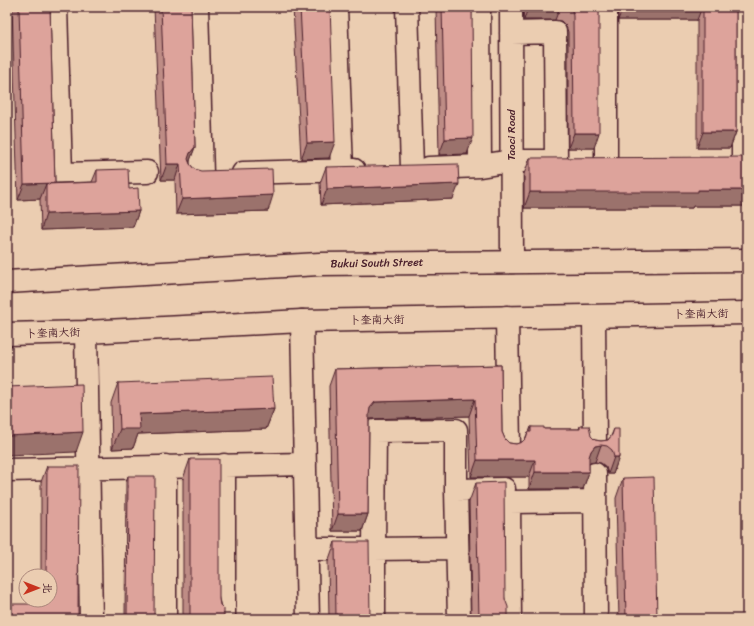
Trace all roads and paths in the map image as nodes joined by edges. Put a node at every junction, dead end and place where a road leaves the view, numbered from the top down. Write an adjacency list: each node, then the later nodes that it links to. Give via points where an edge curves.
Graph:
1 (56, 7): 19 (street, via 61,174)
2 (197, 7): 18 (street, via 210,174)
3 (336, 7): 18 (street)
4 (407, 7): 17 (street)
5 (479, 7): 16 (street)
6 (511, 7): 9 (street, Taoci Road)
7 (606, 7): 10 (street)
8 (743, 7): 13 (street)
9 (511, 33): 14 (street, Taoci Road); 15 (street, via 555,32)
10 (606, 160): 11 (street); 15 (street)
11 (629, 160)
12 (720, 160): 13 (street)
13 (745, 160)
14 (511, 161): 15 (street); 16 (street); 21 (street, Taoci Road)
15 (556, 161)
16 (480, 166): 17 (street)
17 (412, 168): 18 (street)
18 (342, 170)
19 (147, 172)
20 (747, 260): 21 (street, Bukui South Street)
21 (512, 262): 23 (street, Bukui South Street, via 319,264)
22 (7, 275): 23 (street)
23 (7, 282)
24 (747, 313): 25 (street, 卜奎南大街)
25 (594, 316): 26 (street, 卜奎南大街); 30 (street)
26 (507, 317): 27 (street, 卜奎南大街); 31 (street)
27 (302, 321): 28 (street, 卜奎南大街); 32 (street)
28 (86, 332): 29 (street, 卜奎南大街); 35 (street)
29 (7, 334)
30 (595, 446)
31 (509, 449)
32 (305, 464): 33 (street); 43 (street)
33 (224, 465): 34 (street); 46 (street)
34 (165, 466): 35 (street); 45 (street)
35 (88, 468): 36 (street); 44 (street)
36 (7, 470)
37 (595, 474): 40 (street)
38 (509, 489): 39 (street); 40 (street); 50 (street)
39 (456, 490): 41 (street); 42 (street, via 456,430 375,431)
40 (595, 501): 51 (street)
41 (457, 548): 42 (street); 49 (street)
42 (374, 549): 43 (street); 48 (street)
43 (307, 550): 47 (street)
44 (91, 619)
45 (165, 619)
46 (224, 619)
47 (308, 619)
48 (374, 619)
49 (458, 619)
50 (510, 619)
51 (596, 619)

